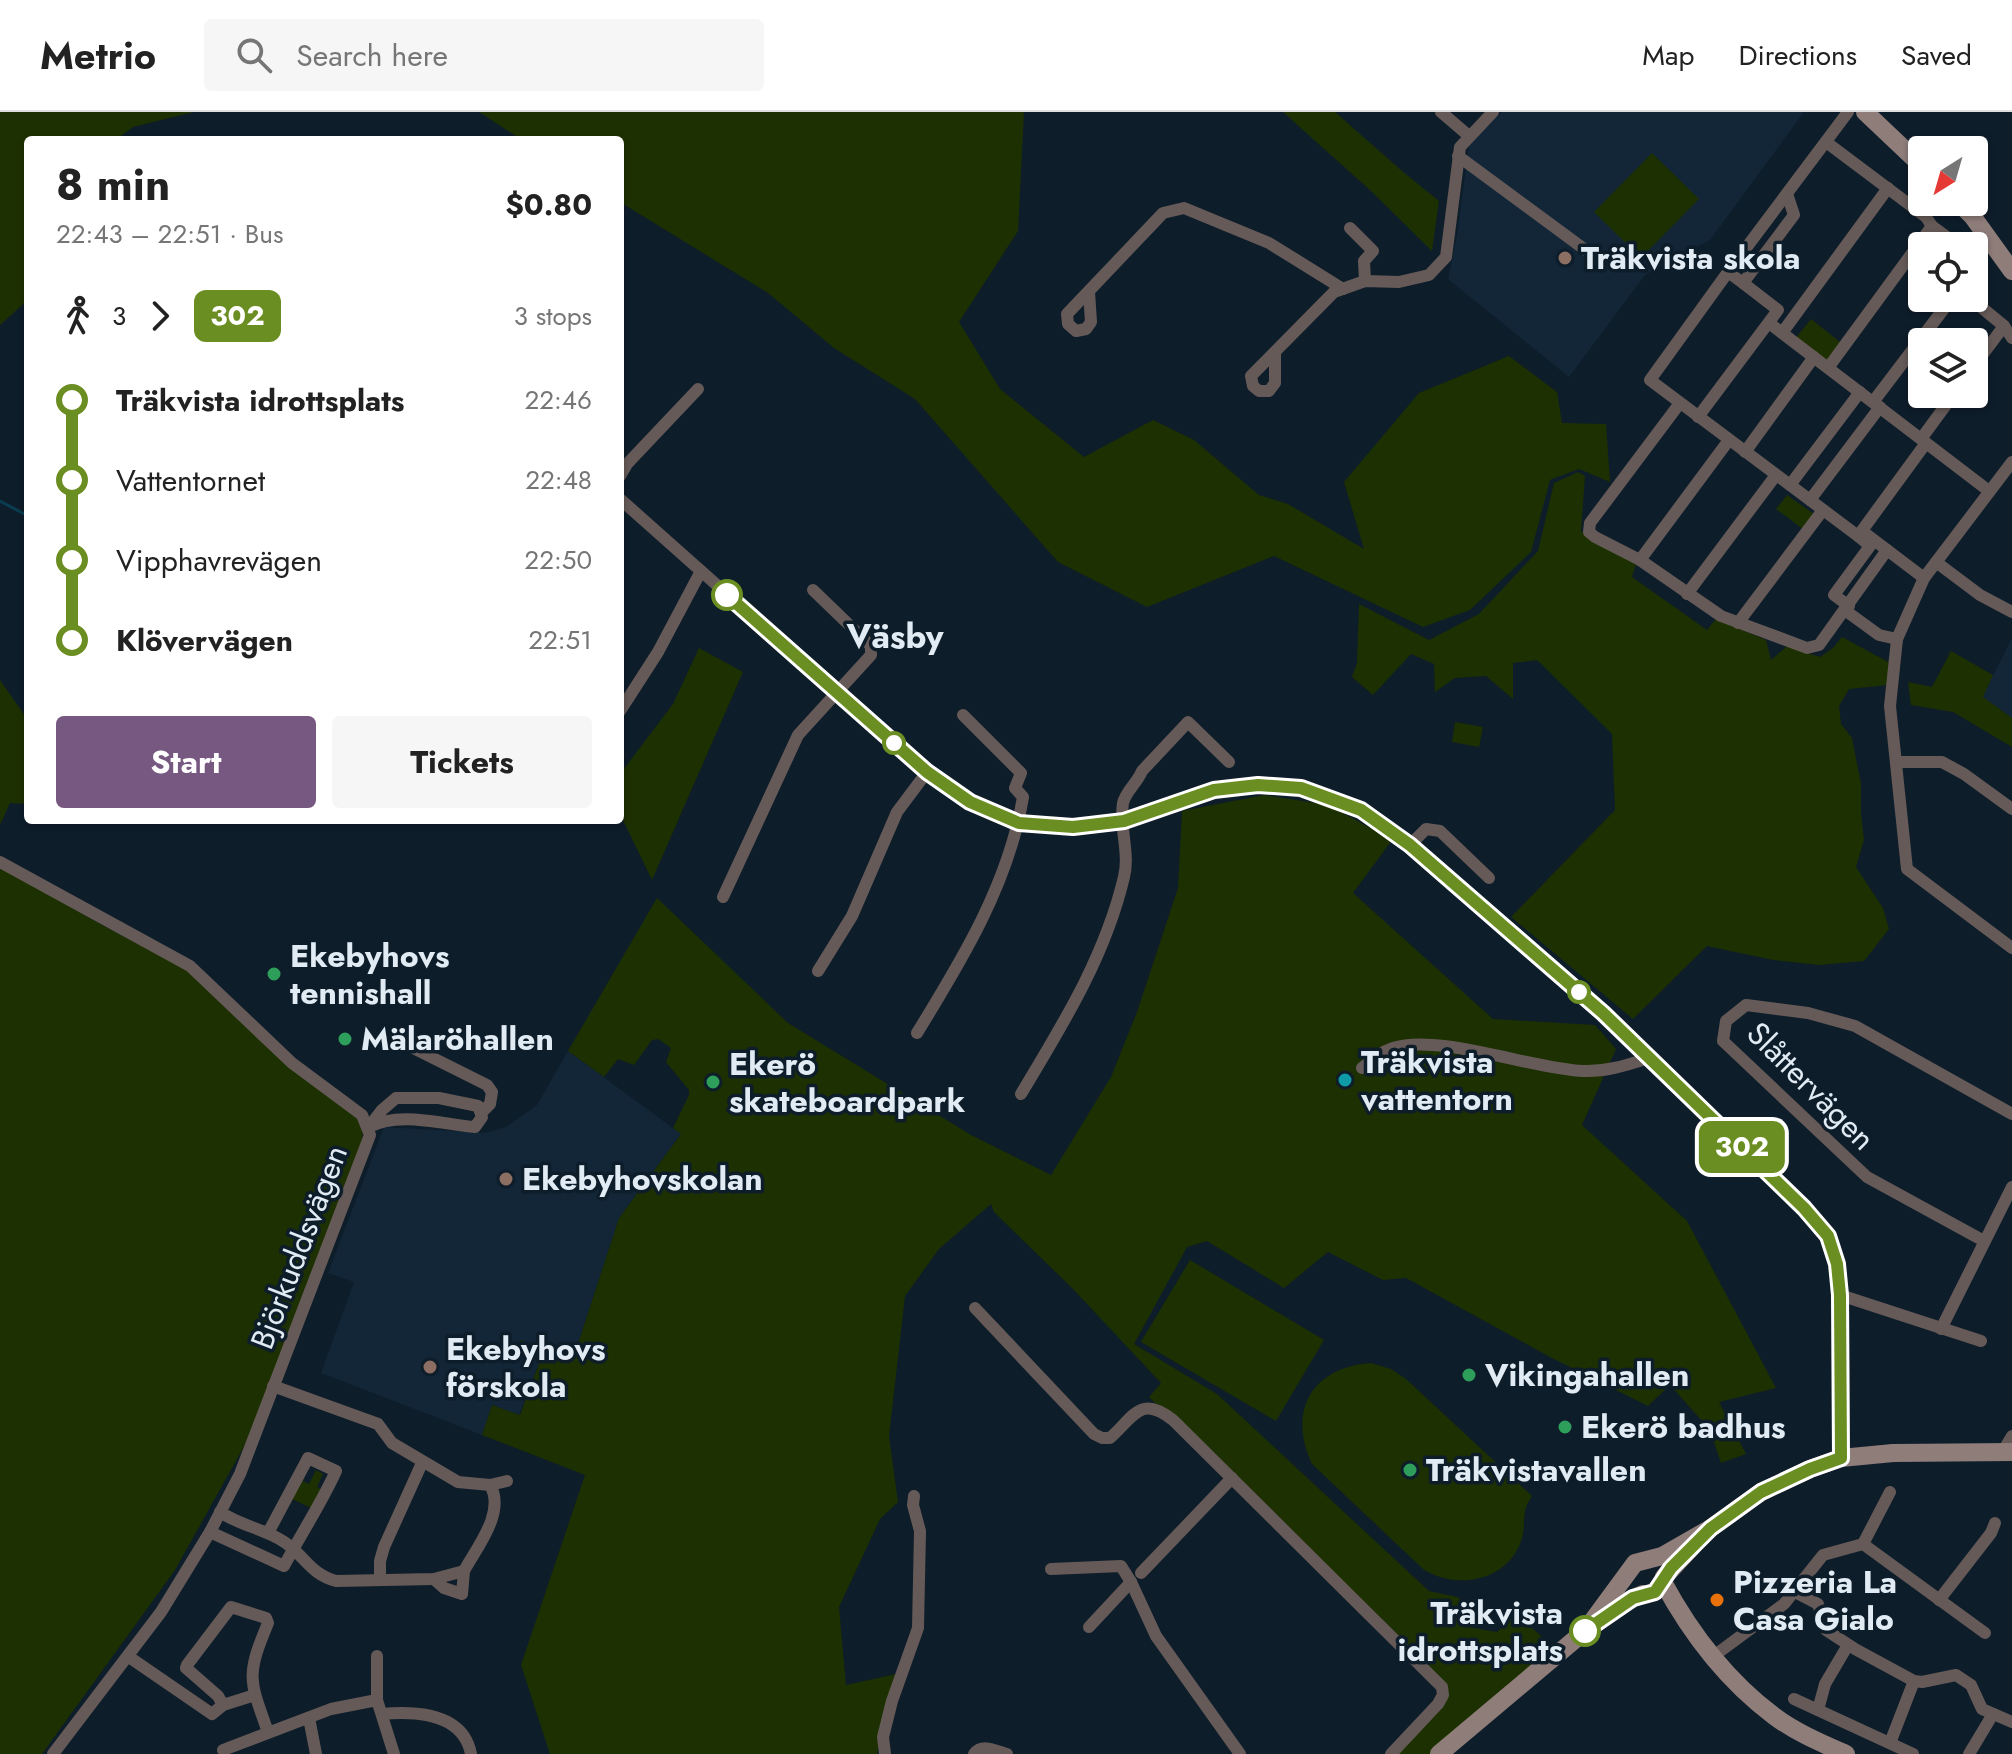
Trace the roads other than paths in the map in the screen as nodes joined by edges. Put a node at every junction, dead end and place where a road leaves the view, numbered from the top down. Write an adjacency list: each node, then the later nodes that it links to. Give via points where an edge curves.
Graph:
1 (1441, 112): 5 (street)
2 (1493, 112): 5 (street)
3 (1848, 112): 6 (street)
4 (1865, 112): 7 (main road)
5 (1469, 136): 8 (street)
6 (1826, 142): 9 (street); 10 (street)
7 (1908, 153)
8 (1458, 156): 15 (street); 18 (street, via 1446,257 1429,275 1399,282)
9 (1888, 188): 12 (street); 26 (street)
10 (1787, 194): 17 (street); 19 (street, via 1794,215)
11 (1972, 216): 16 (main road)
12 (1929, 221): 14 (street); 31 (street)
13 (1350, 228): 18 (street, via 1373,251 1364,261)
14 (1942, 232)
15 (1591, 254)
16 (2012, 271)
17 (1728, 272): 19 (street); 34 (street, via 1650,380)
18 (1365, 281): 20 (street)
19 (1743, 283): 24 (street, via 1778,310)
20 (1343, 289): 21 (street, via 1269,243 1184,208 1163,213); 29 (street)
21 (1089, 292)
22 (1942, 312): 35 (street)
23 (1987, 312): 25 (street)
24 (1769, 323): 26 (street); 37 (street)
25 (2004, 326): 27 (street); 28 (street)
26 (1782, 333): 30 (street)
27 (2012, 338)
28 (1988, 347)
29 (1275, 353)
30 (1814, 357): 31 (street); 40 (street)
31 (1828, 368): 33 (street)
32 (698, 389): 42 (street)
33 (1860, 392): 35 (street); 44 (street)
34 (1680, 403): 37 (street); 51 (street, via 1590,523 1595,537)
35 (1876, 405): 39 (street); 46 (street)
36 (1945, 408): 39 (street)
37 (1698, 417): 38 (street)
38 (1729, 440): 40 (street); 51 (street)
39 (1923, 441): 45 (street); 49 (street)
40 (1745, 452): 43 (street)
41 (2012, 462): 45 (street)
42 (624, 469)
43 (1776, 475): 44 (street); 56 (street)
44 (1790, 485): 46 (street)
45 (1989, 491): 52 (street)
46 (1810, 500): 48 (street)
47 (624, 503): 53 (street)
48 (1823, 510): 49 (street); 59 (street)
49 (1860, 534): 50 (street); 57 (street, via 1870,546 1834,595)
50 (1887, 550): 54 (street); 57 (street)
51 (1640, 560): 56 (street)
52 (1936, 562): 54 (street); 58 (street)
53 (701, 571): 61 (street); 62 (street)
54 (1924, 578): 60 (street)
55 (813, 590): 61 (street, via 871,646 871,655)
56 (1687, 594): 59 (street)
57 (1847, 609): 59 (street, via 1814,648); 60 (street, via 1879,635)
58 (2012, 612)
59 (1738, 623)
60 (1897, 639): 65 (street, via 1890,706)
61 (836, 691): 66 (street); 73 (street, via 798,735)
62 (624, 705)
63 (963, 715): 69 (street, via 1021,773 1015,788 1023,797)
64 (1229, 762): 68 (street, via 1188,722 1123,800)
65 (1896, 762): 67 (street, via 1942,762); 74 (street, via 1907,869)
66 (927, 772): 69 (street, via 970,802); 75 (street, via 897,812 852,916)
67 (2012, 809)
68 (1124, 821): 69 (street, via 1073,827); 70 (street, via 1214,790 1301,788 1361,810); 80 (street, via 1125,873 1107,937 1076,1004)
69 (1019, 823): 76 (street, via 991,902)
70 (1410, 845): 72 (street, via 1426,829 1440,831); 78 (street)
71 (0, 862): 83 (street, Björkuddsvägen, via 190,966 292,1063 362,1115)
72 (1489, 878)
73 (723, 897)
74 (2012, 948)
75 (818, 971)
76 (917, 1033)
77 (403, 1043): 81 (street, via 487,1085 490,1104)
78 (1649, 1058): 79 (street, via 1617,1069 1583,1071 1417,1045 1395,1047); 86 (street, via 1828,1236)
79 (1362, 1068)
80 (1021, 1094)
81 (481, 1113): 83 (street, Björkuddsvägen, via 475,1127 403,1119); 83 (street, Björkuddsvägen, via 478,1106 439,1098 396,1098)
82 (2012, 1114): 85 (street, Slåttervägen, via 1855,1026 1746,1005 1726,1021 1723,1041 1867,1177)
83 (369, 1127): 90 (street, Björkuddsvägen)
84 (2012, 1187): 85 (street)
85 (1984, 1241): 88 (street)
86 (1840, 1295): 88 (street); 92 (street)
87 (975, 1308): 94 (street, via 1094,1434 1110,1438 1137,1411 1159,1409)
88 (1941, 1329): 89 (street)
89 (1981, 1341)
90 (273, 1386): 93 (street, Björkuddsvägen, via 378,1424 392,1443); 99 (street, Björkuddsvägen)
91 (2010, 1447): 92 (main road)
92 (1841, 1458): 101 (main road, via 1761,1492)
93 (422, 1463): 96 (street, Björkuddsvägen, via 458,1482); 112 (street, via 384,1547)
94 (1232, 1478): 110 (street); 144 (street, via 1442,1687 1438,1704)
95 (507, 1481): 96 (street, Björkuddsvägen)
96 (490, 1485): 108 (street, via 495,1504 491,1524)
97 (1890, 1492): 104 (street)
98 (914, 1496): 140 (street, via 920,1531 918,1628 892,1701 883,1737)
99 (220, 1512): 102 (street, Björkuddsvägen); 103 (street)
100 (1995, 1523): 115 (street)
101 (1711, 1528): 106 (main road); 113 (main road)
102 (210, 1532): 105 (street, via 284,1566); 121 (street, Björkuddsvägen)
103 (268, 1533): 105 (street); 105 (street, via 311,1453 336,1471)
104 (1863, 1544): 114 (street, via 1823,1555); 115 (street)
105 (293, 1549): 112 (street, via 332,1580)
106 (1651, 1559): 109 (main road, via 1640,1560); 113 (main road, via 1660,1566)
107 (1051, 1569): 110 (street, via 1121,1566)
108 (464, 1571): 111 (street); 111 (street, via 462,1594)
109 (1630, 1572): 113 (main road, via 1633,1587); 117 (main road)
110 (1136, 1577): 116 (street); 143 (street, via 1156,1636)
111 (434, 1579): 112 (street)
112 (380, 1580)
113 (1655, 1587): 117 (main road); 122 (main road)
114 (1795, 1592): 119 (street, via 1818,1604 1826,1630); 122 (street)
115 (1939, 1600): 118 (street)
116 (1089, 1627)
117 (1585, 1631): 145 (main road)
118 (1985, 1633)
119 (1848, 1645): 123 (street); 128 (street, via 1825,1684)
120 (377, 1656): 126 (street)
121 (129, 1657): 127 (street, via 206,1712 212,1714); 136 (street, Björkuddsvägen)
122 (1711, 1658): 146 (main road, via 1774,1716)
123 (1914, 1681): 130 (street, via 1956,1675 1971,1685 1982,1709); 134 (street)
124 (255, 1695): 127 (street); 127 (street, via 252,1666 268,1623 231,1607 186,1668); 133 (street)
125 (1794, 1699): 128 (street)
126 (377, 1700): 129 (street); 131 (street)
127 (223, 1705)
128 (1818, 1710): 134 (street)
129 (382, 1714): 138 (street); 139 (street, via 429,1714 455,1726)
130 (1993, 1714): 132 (street); 148 (street)
131 (309, 1718): 133 (street); 137 (street)
132 (2012, 1722)
133 (268, 1732): 135 (street)
134 (1890, 1743): 147 (street)
135 (223, 1750)
136 (53, 1754)
137 (316, 1754)
138 (394, 1754)
139 (471, 1754)
140 (885, 1754)
141 (974, 1754): 142 (street, via 984,1747)
142 (1007, 1754)
143 (1240, 1754)
144 (1391, 1754)
145 (1439, 1754)
146 (1846, 1754)
147 (1913, 1754)
148 (1969, 1754)

